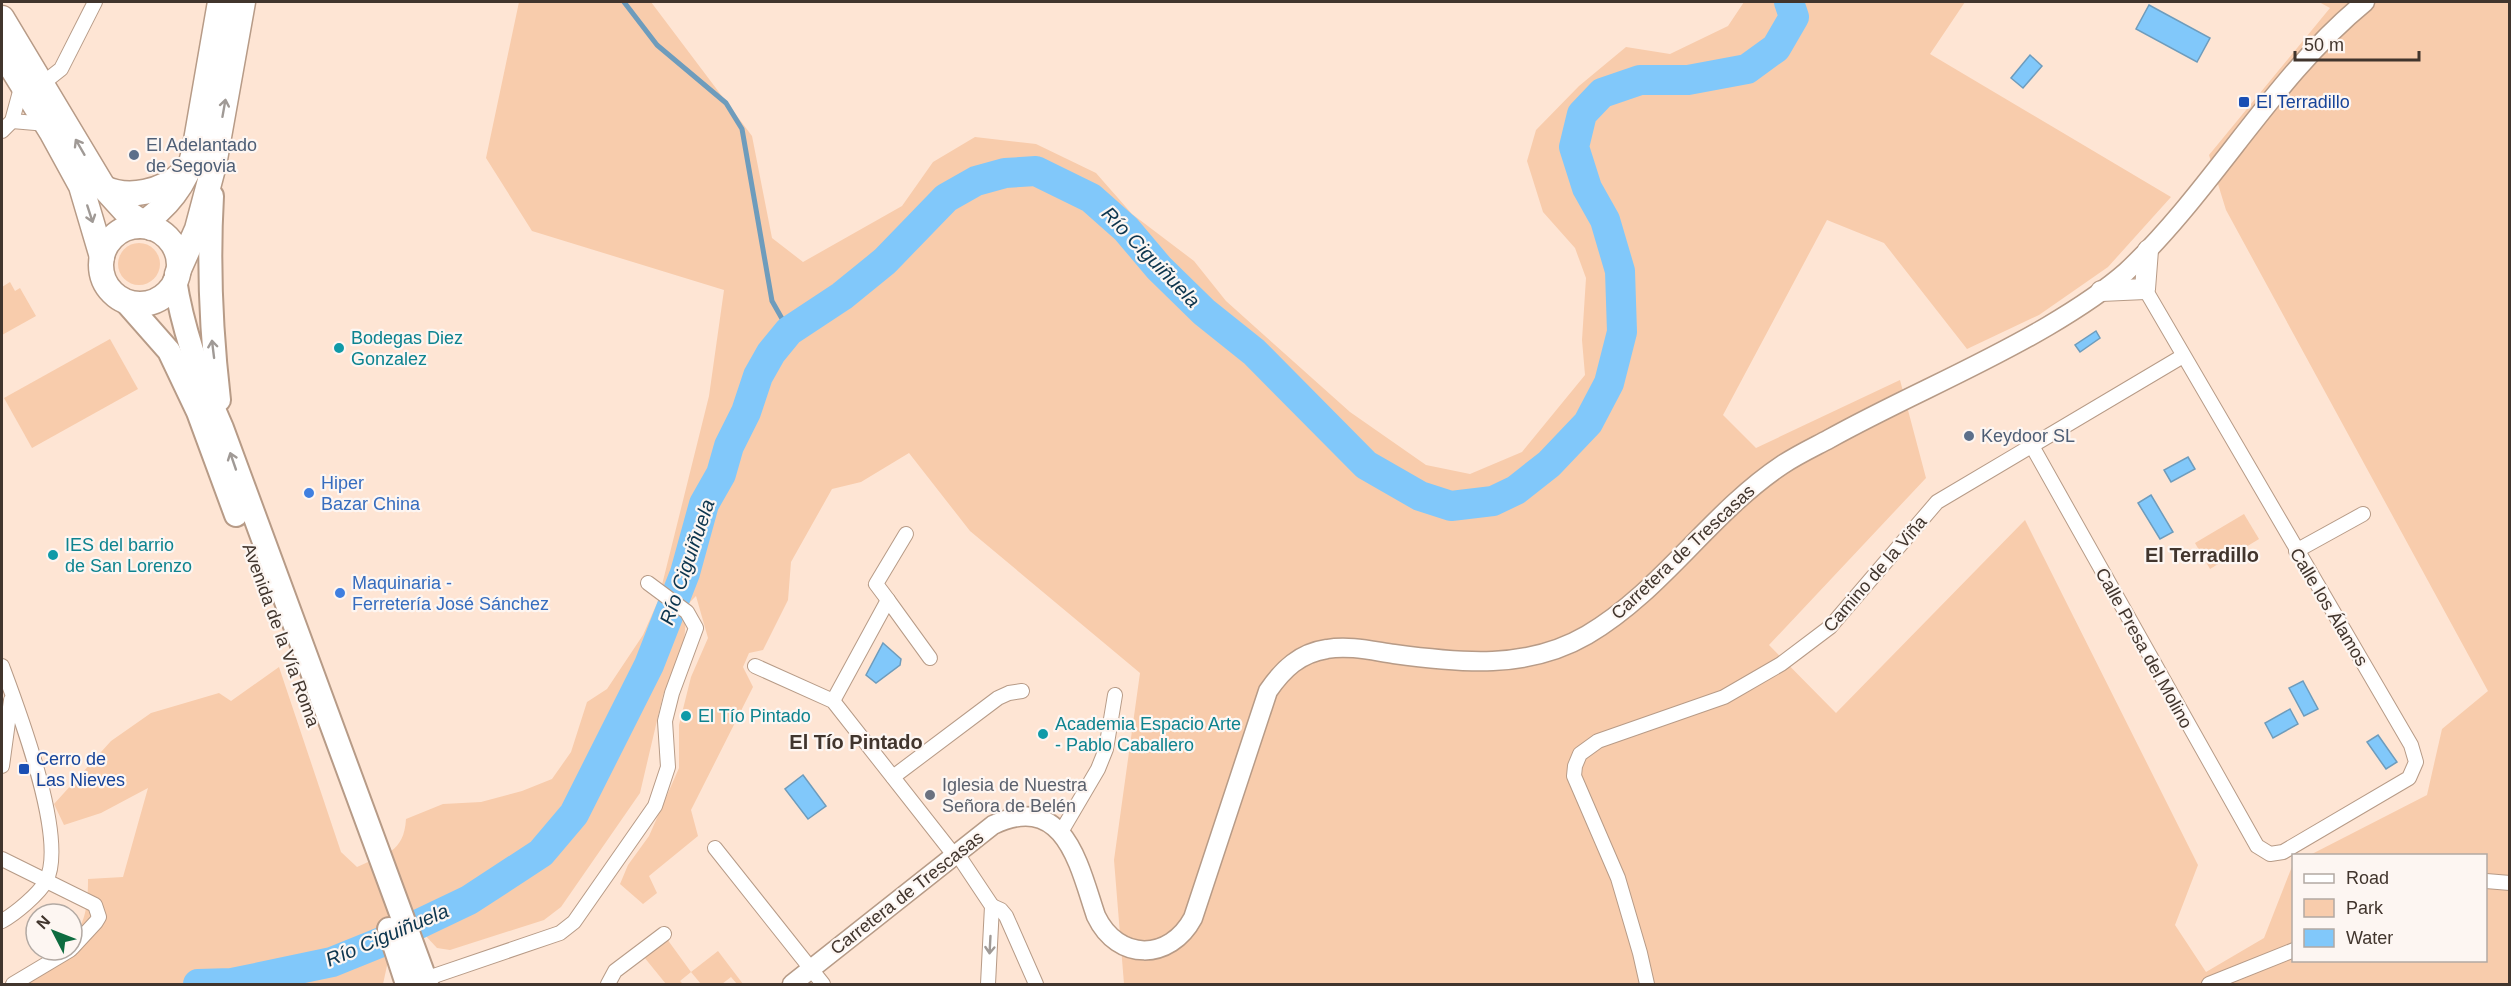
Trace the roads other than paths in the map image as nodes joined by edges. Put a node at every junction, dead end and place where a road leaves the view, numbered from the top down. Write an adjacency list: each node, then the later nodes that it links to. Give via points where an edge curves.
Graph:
1 (95, 2): 7 (street, via 61,69)
2 (220, 2): 11 (highway)
3 (243, 2): 11 (highway, one-way to 3)
4 (2365, 2): 14 (street, Carretera de Trescasas, via 2298,68)
5 (2, 18): 7 (highway)
6 (2, 52): 7 (highway)
7 (32, 84): 8 (street); 9 (highway); 12 (highway, one-way to 7)
8 (12, 121): 9 (street); 10 (street)
9 (46, 124): 15 (highway, one-way to 15, via 81,186)
10 (2, 131)
11 (203, 162): 12 (highway, via 160,188 135,193); 13 (highway); 16 (highway, via 197,229); 21 (main road, Avenida de la Vía Roma, one-way to 11, via 211,332)
12 (104, 188): 13 (highway)
13 (144, 226): 15 (highway, via 115,235); 16 (highway, via 163,234 172,243 177,255)
14 (2148, 250): 17 (main road); 18 (street, Carretera de Trescasas)
15 (102, 257): 19 (highway, via 104,280)
16 (176, 277): 19 (highway, via 165,294 154,301); 21 (main road, Avenida de la Vía Roma, via 186,333)
17 (2145, 289): 18 (main road); 20 (street, Calle los Álamos)
18 (2101, 291): 37 (street, Carretera de Trescasas, via 2017,344 1784,464 1748,491 1634,602 1577,641 1543,654 1488,662 1336,648 1297,660 1268,691 1193,918 1188,929 1170,944 1136,950 1106,933 1096,916 1074,851)
19 (125, 301): 40 (main road, Avenida de la Vía Roma, via 164,343 186,384)
20 (2183, 356): 22 (street, Camino de la Viña); 25 (street, Calle los Álamos)
21 (222, 428): 40 (main road, Avenida de la Vía Roma, one-way to 21)
22 (2032, 446): 39 (street, Calle Presa del Molino); 60 (street, Camino de la Viña, via 1937,502 1830,627 1781,664 1724,697 1598,741 1580,754 1575,766 1577,786 1618,878)
23 (2363, 514): 25 (street)
24 (906, 534): 27 (street, via 876,584)
25 (2296, 551): 39 (street, Calle los Álamos, via 2411,745 2416,762 2403,783 2283,852 2270,854)
26 (654, 587): 53 (street, via 687,612 696,628 665,721 668,767 651,813 569,927)
27 (888, 600): 28 (street); 34 (street)
28 (930, 658)
29 (2, 666): 32 (street)
30 (755, 666): 34 (street)
31 (1022, 691): 36 (street, via 998,698)
32 (12, 695): 35 (street); 43 (street, via 45,799 50,840)
33 (1115, 695): 37 (street, via 1106,749)
34 (833, 701): 36 (street)
35 (2, 766)
36 (893, 777): 41 (street)
37 (1061, 832): 41 (street, Carretera de Trescasas, via 1041,820 1012,818 993,825)
38 (715, 848): 52 (street)
39 (2259, 848)
40 (370, 853): 53 (main road, Avenida de la Vía Roma)
41 (955, 854): 46 (street); 52 (street, Carretera de Trescasas)
42 (2, 859): 43 (street)
43 (46, 880): 47 (street, via 23,906); 49 (street, via 91,902 98,910 96,922)
44 (2487, 881): 45 (street)
45 (2510, 883)
46 (992, 906): 58 (street, one-way to 58); 59 (street, via 1005,914)
47 (2, 921)
48 (664, 934): 55 (street, via 615,970)
49 (84, 935)
50 (2292, 951): 61 (street)
51 (49, 962): 54 (street)
52 (810, 969): 56 (street, Carretera de Trescasas); 57 (street)
53 (420, 975)
54 (13, 984)
55 (608, 984)
56 (792, 984)
57 (823, 984)
58 (988, 984)
59 (1036, 984)
60 (1647, 984)
61 (2210, 984)

